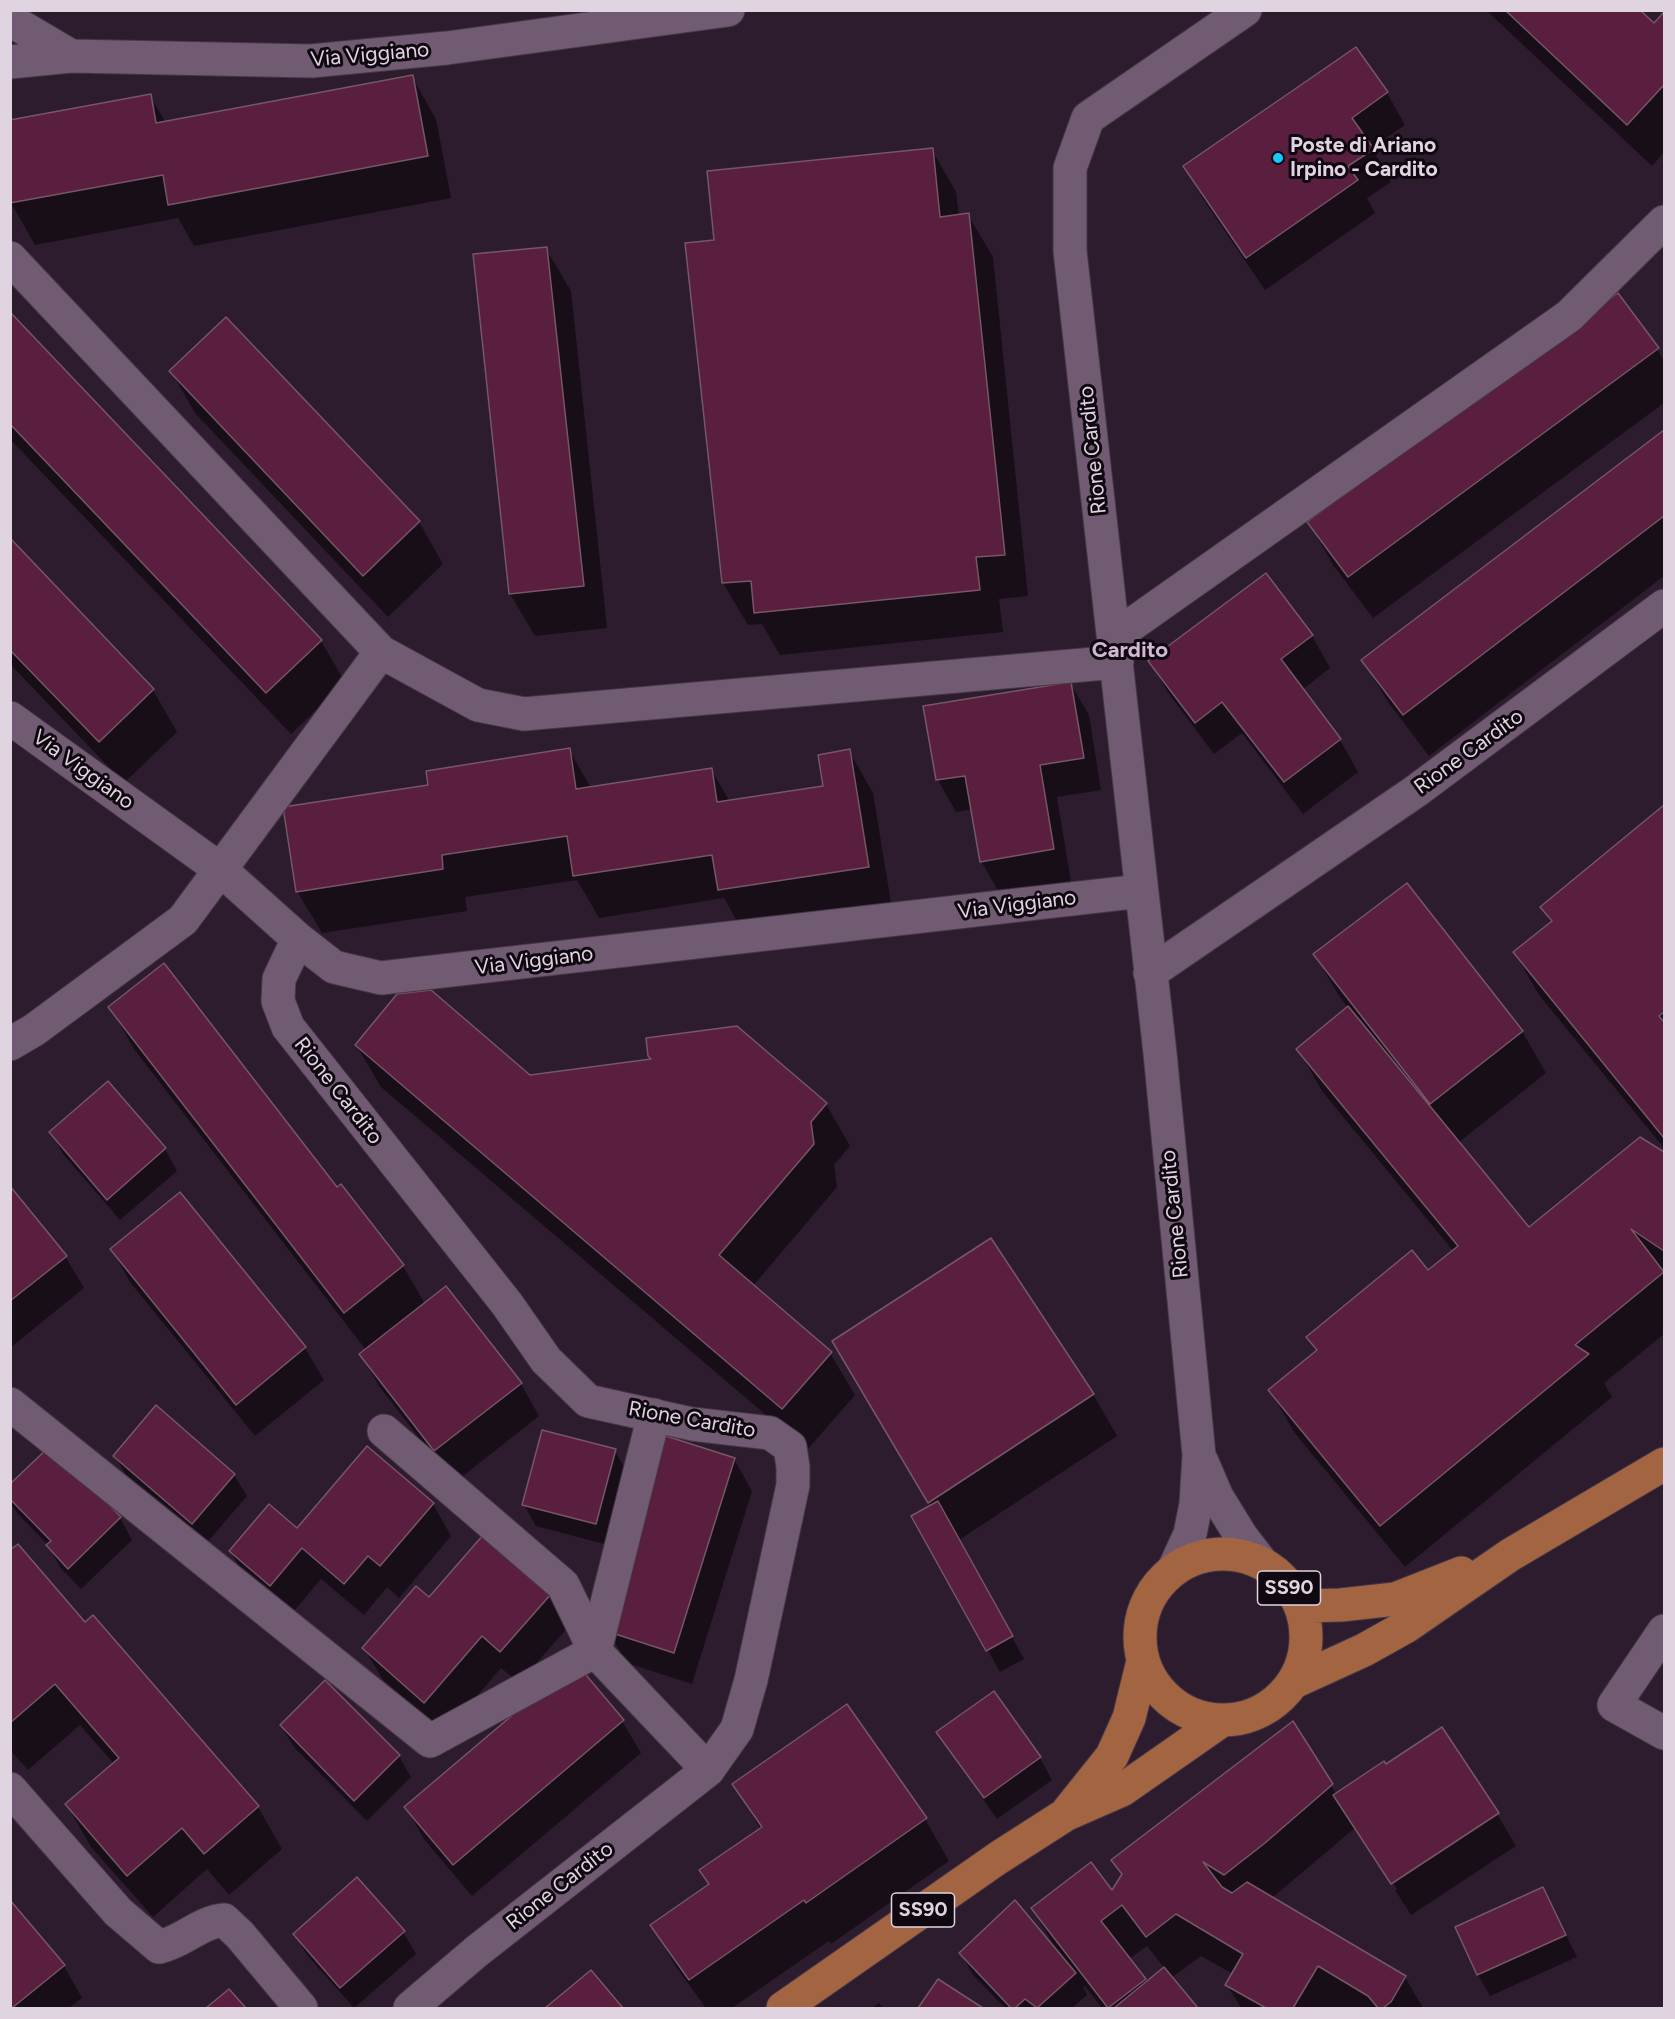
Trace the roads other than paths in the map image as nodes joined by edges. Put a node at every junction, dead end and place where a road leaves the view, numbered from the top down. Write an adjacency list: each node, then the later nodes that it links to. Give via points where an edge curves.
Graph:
1 (728, 10): 4 (street, Via Viggiano, via 447,48 310,61)
2 (1245, 10): 9 (street, Rione Cardito, via 1088,118 1070,168 1070,251)
3 (10, 20): 4 (street)
4 (71, 56): 5 (street, Via Viggiano)
5 (10, 62)
6 (1665, 222): 9 (street, via 1569,315)
7 (10, 258): 10 (street)
8 (1665, 606): 15 (street, Rione Cardito, via 1416,791)
9 (1115, 650): 10 (street, via 524,714 478,705); 13 (street, Rione Cardito)
10 (381, 652): 12 (street)
11 (10, 718): 12 (street, Via Viggiano)
12 (221, 870): 14 (street, Via Viggiano); 16 (street, via 183,920)
13 (1142, 891): 14 (street, Via Viggiano, via 381,978 334,967); 15 (street, Rione Cardito)
14 (298, 939): 18 (street, Rione Cardito, via 279,979 278,1001 288,1027 507,1304 546,1360 588,1401)
15 (1150, 973): 20 (street, Rione Cardito)
16 (10, 1044)
17 (10, 1404): 27 (street, via 430,1741)
18 (654, 1415): 27 (street); 32 (street, Rione Cardito, via 692,1424 770,1433 790,1447 794,1467 737,1729)
19 (384, 1431): 27 (street, via 563,1585)
20 (1199, 1455): 23 (street, Rione Cardito, via 1216,1497); 24 (street, Rione Cardito, via 1190,1534)
21 (1665, 1464): 22 (main road, SS90)
22 (1510, 1555): 25 (main road, SS90, via 1395,1599); 29 (main road, SS90, via 1407,1626)
23 (1261, 1562): 24 (main road, SS90, via 1239,1555 1216,1554 1194,1558); 25 (main road, SS90, via 1285,1581)
24 (1174, 1569): 28 (main road, SS90, via 1156,1587 1144,1610 1139,1636)
25 (1301, 1606): 29 (main road, SS90, via 1305,1658)
26 (1665, 1631): 31 (street, via 1614,1704)
27 (595, 1652): 32 (street)
28 (1143, 1661): 30 (main road, SS90, via 1155,1684 1173,1704 1196,1716); 34 (main road, SS90, via 1128,1718 1112,1756)
29 (1294, 1682): 30 (main road, SS90, via 1275,1703 1250,1717)
30 (1221, 1721): 34 (main road, SS90, via 1122,1790)
31 (1665, 1733)
32 (708, 1770): 36 (street, Rione Cardito)
33 (10, 1789): 35 (street, via 118,1912 147,1938 159,1947 213,1921 224,1920)
34 (1065, 1815): 37 (main road, SS90)
35 (301, 2008)
36 (410, 2008)
37 (783, 2008)

